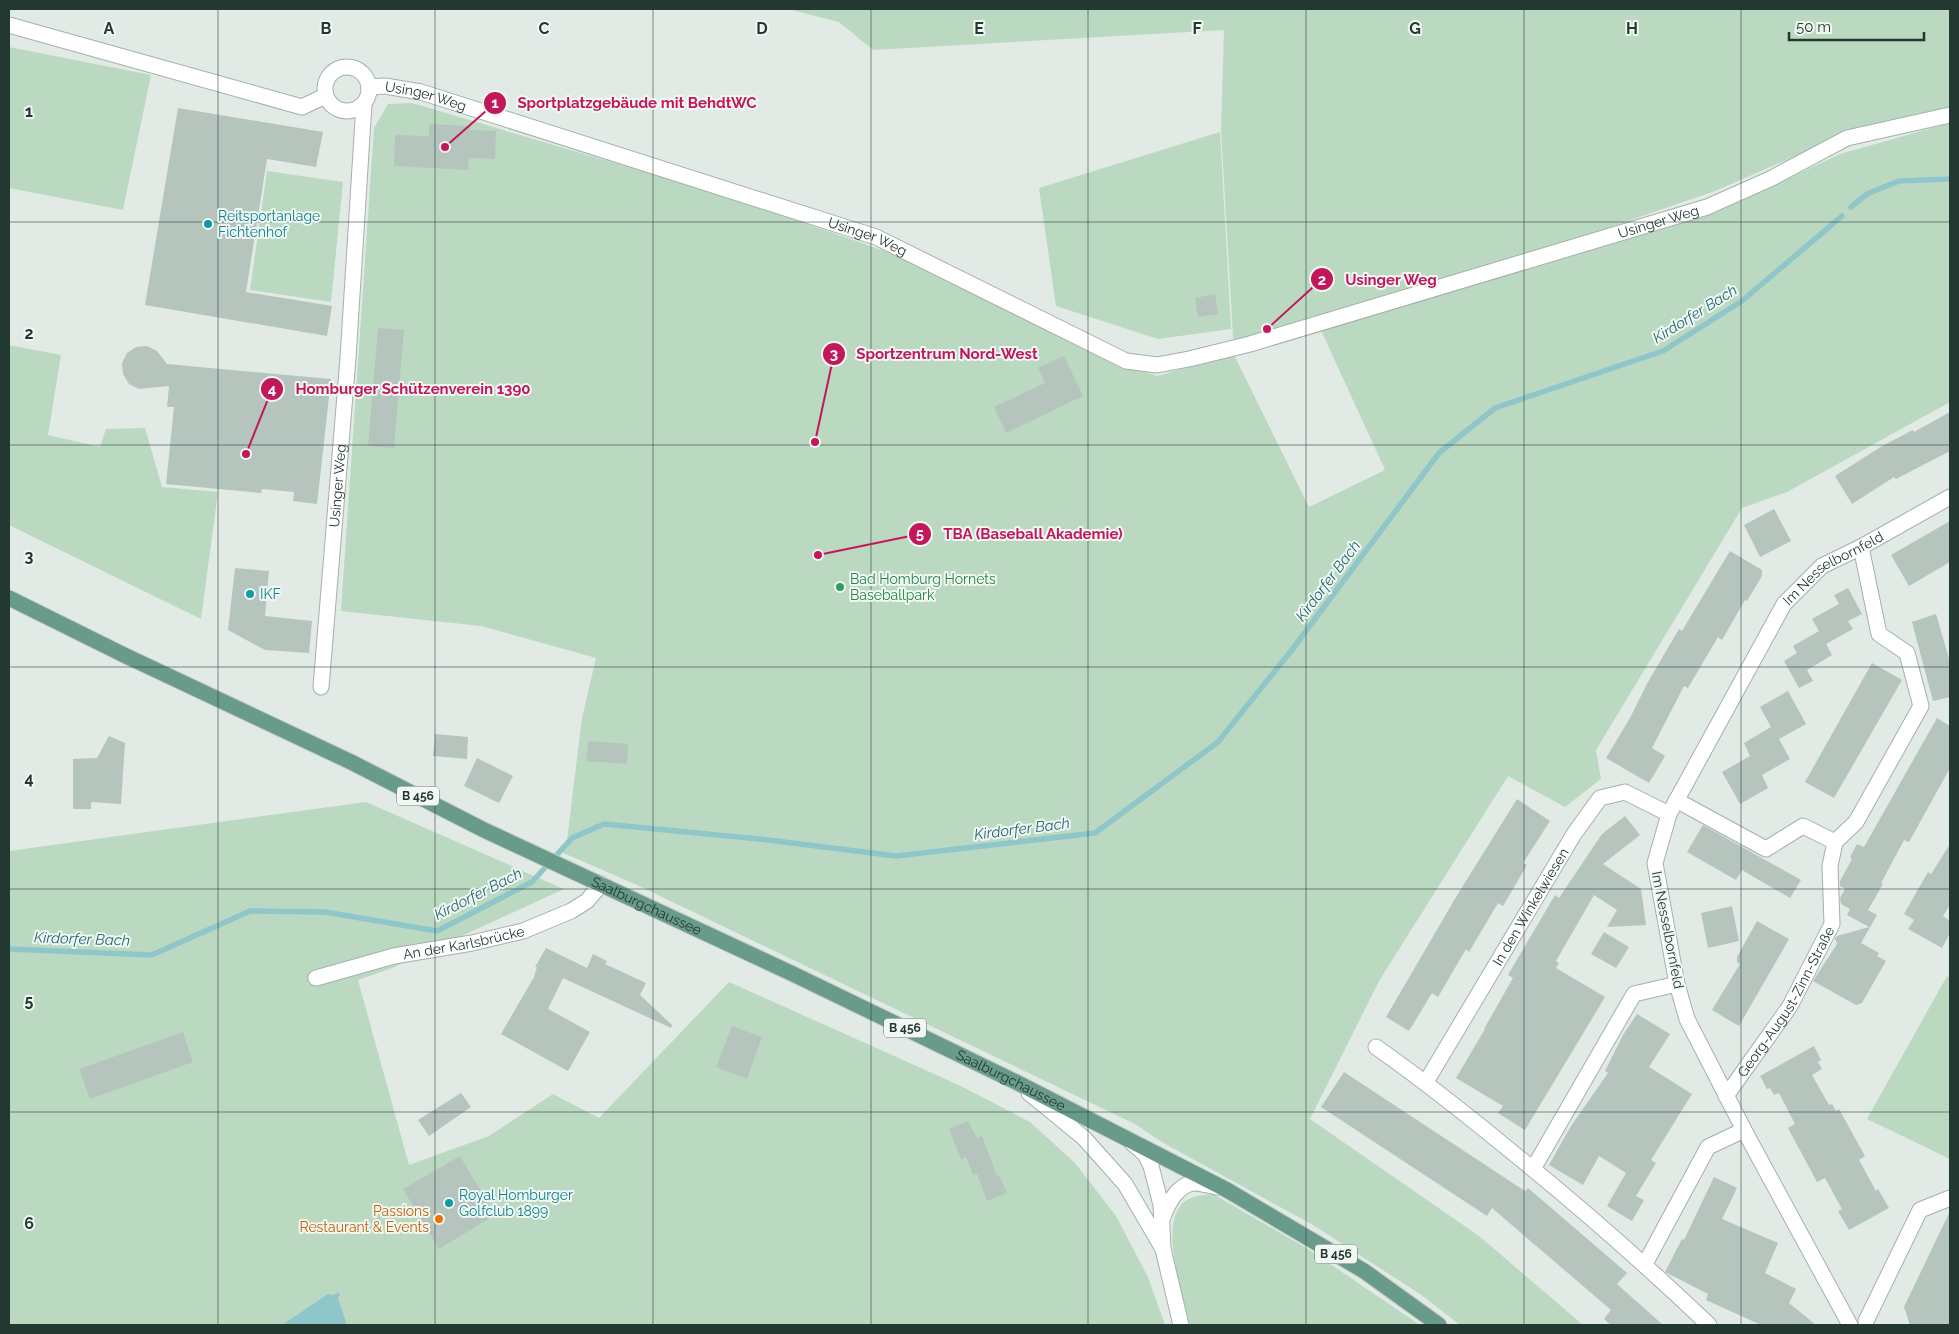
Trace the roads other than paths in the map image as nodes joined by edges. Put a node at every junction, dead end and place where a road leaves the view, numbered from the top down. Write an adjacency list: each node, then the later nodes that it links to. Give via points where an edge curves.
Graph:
1 (9, 25): 3 (street, via 302,107)
2 (369, 87): 3 (street, Usinger Weg, via 360,71 342,68 328,77); 4 (street, Usinger Weg); 5 (street, Usinger Weg, via 385,86 421,92 876,237 1126,361 1157,365 1250,344 1707,207 1847,138)
3 (325, 96): 4 (street, Usinger Weg, via 332,106 342,111 354,111)
4 (364, 104): 9 (street, Usinger Weg, via 348,358)
5 (1950, 115)
6 (1950, 496): 7 (street, Im Nesselbornfeld)
7 (1861, 547): 10 (street, Im Nesselbornfeld, via 1822,566 1784,604); 11 (street, via 1879,634 1907,653 1921,706 1856,822)
8 (9, 598): 12 (main road, Saalburgchaussee / B 456)
9 (321, 687)
10 (1673, 807): 11 (street, via 1766,849 1802,826); 14 (street, Im Nesselbornfeld, via 1655,863); 17 (street, In den Winkelwiesen, via 1625,792 1600,798 1574,834)
11 (1835, 842): 18 (street, Georg-August-Zinn-Straße, via 1830,866 1832,924 1790,1006)
12 (601, 884): 13 (street, An der Karlsbrücke, via 587,901 571,911 523,931 394,956); 16 (main road, Saalburgchaussee / B 456)
13 (316, 978)
14 (1678, 984): 18 (street, Im Nesselbornfeld, via 1687,1019); 21 (street, via 1634,994)
15 (1376, 1047): 17 (street)
16 (1016, 1082): 20 (main road, Saalburgchaussee / B 456); 25 (street, via 1090,1144 1125,1184)
17 (1426, 1082): 21 (street)
18 (1726, 1096): 19 (street, Im Nesselbornfeld)
19 (1744, 1130): 26 (street, via 1708,1148); 27 (street, Im Nesselbornfeld)
20 (1128, 1140): 22 (main road, Saalburgchaussee / B 456); 24 (street, via 1145,1154 1151,1166)
21 (1533, 1169): 26 (street)
22 (1227, 1190): 24 (street, via 1195,1183 1182,1188 1170,1200); 29 (main road, Saalburgchaussee / B 456, via 1364,1271)
23 (1950, 1198): 27 (street, via 1920,1210)
24 (1162, 1219): 25 (street)
25 (1163, 1250): 28 (street)
26 (1645, 1264): 30 (street)
27 (1860, 1324)
28 (1181, 1325)
29 (1439, 1325)
30 (1709, 1325)

